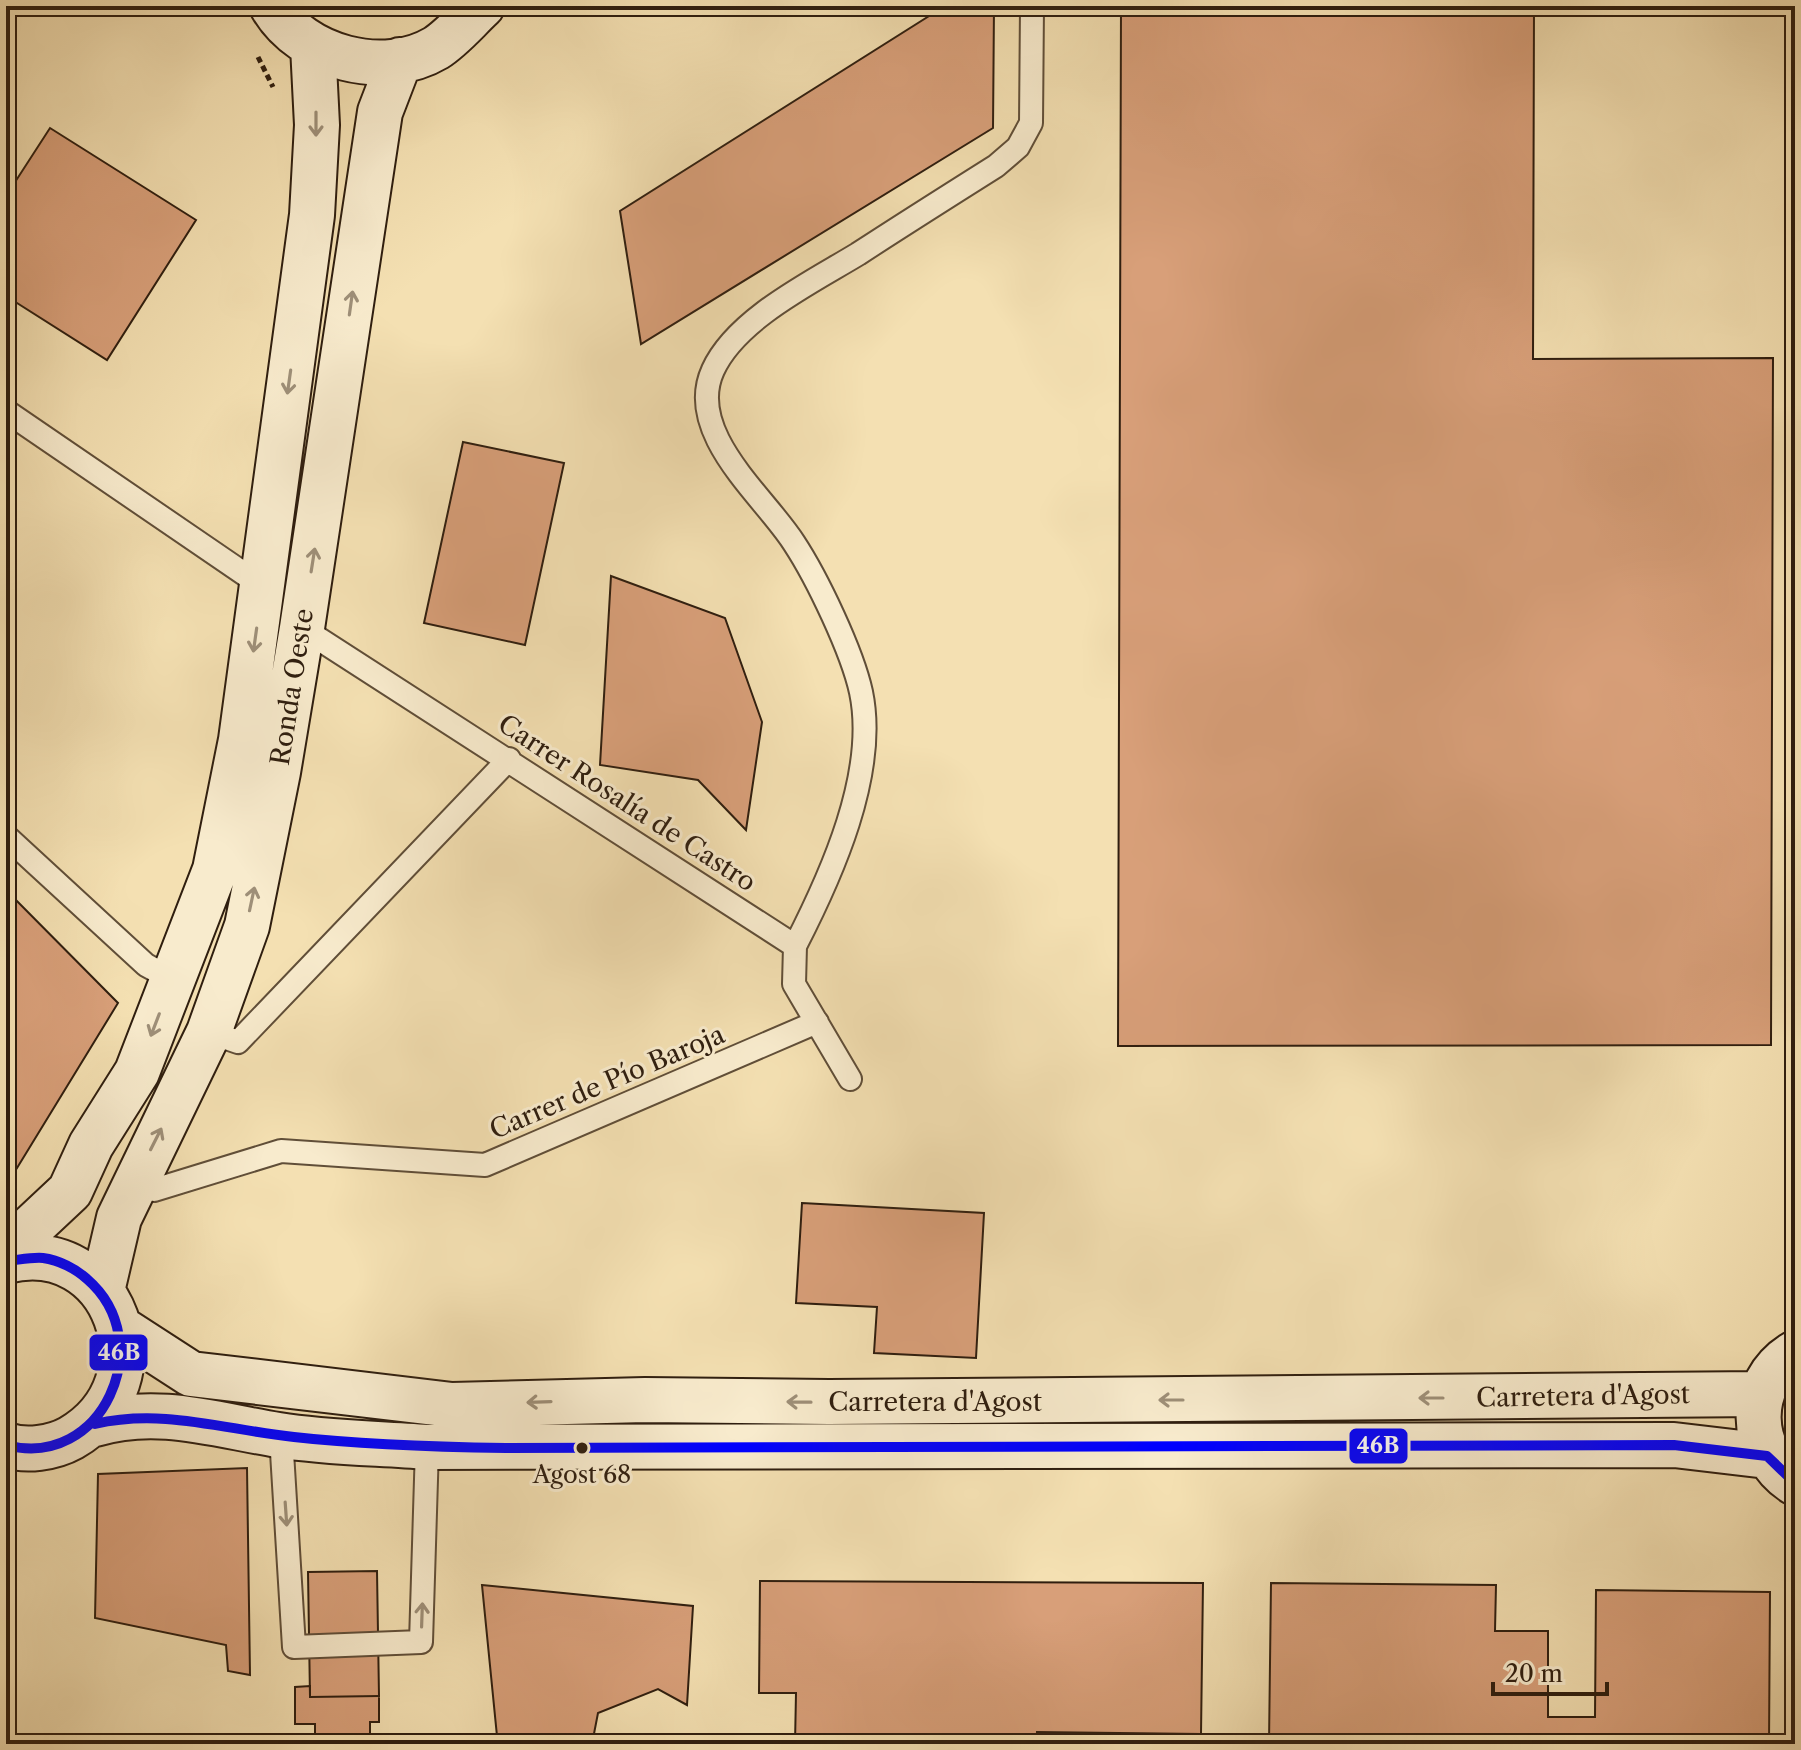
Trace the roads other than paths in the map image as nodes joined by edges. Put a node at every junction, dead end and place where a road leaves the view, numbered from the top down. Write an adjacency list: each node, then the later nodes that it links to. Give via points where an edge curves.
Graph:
1 (272, 6): 4 (main road)
2 (482, 6): 5 (main road, via 436,48)
3 (1032, 6): 11 (lane, via 1031,123 1018,147 763,314 729,345 712,371 708,403 718,438 736,471 794,542 861,691 864,726 844,840)
4 (313, 46): 5 (main road, via 373,62); 7 (main road, Ronda Oeste, one-way to 7, via 317,125 312,215)
5 (400, 60): 8 (main road, Ronda Oeste, one-way to 5, via 380,112)
6 (6, 411): 7 (lane)
7 (262, 586): 12 (main road, Ronda Oeste, one-way to 12, via 241,740 215,870)
8 (302, 628): 9 (lane, Carrer Rosalía de Castro); 14 (main road, Ronda Oeste, one-way to 8, via 247,926)
9 (509, 759): 11 (lane, Carrer Rosalía de Castro); 14 (lane, via 238,1042)
10 (6, 836): 12 (lane, via 146,965)
11 (795, 946): 13 (lane, via 794,984)
12 (172, 979): 17 (main road, Ronda Oeste, one-way to 17, via 137,1072 91,1145 70,1191)
13 (817, 1022): 15 (lane); 16 (lane, Carrer de Pío Baroja, via 485,1165 281,1151 154,1190)
14 (209, 1032): 16 (main road, Ronda Oeste, one-way to 14)
15 (850, 1079)
16 (133, 1184): 19 (main road, Ronda Oeste)
17 (6, 1251)
18 (6, 1261): 19 (main road, via 51,1259 79,1271)
19 (102, 1291): 20 (main road)
20 (123, 1330): 22 (main road, Carretera d'Agost, one-way to 20, via 452,1405 191,1374); 23 (main road, via 121,1381)
21 (1795, 1353): 22 (main road, via 1773,1372)
22 (1761, 1394): 27 (main road, via 1759,1436)
23 (95, 1424): 24 (main road, Carretera d'Agost, via 178,1415); 25 (main road, via 59,1445)
24 (281, 1436): 26 (main road, Carretera d'Agost); 26 (lane, one-way to 26, via 294,1647 421,1642)
25 (6, 1445)
26 (427, 1447): 27 (main road, Carretera d'Agost, via 1674,1445)
27 (1781, 1469)

